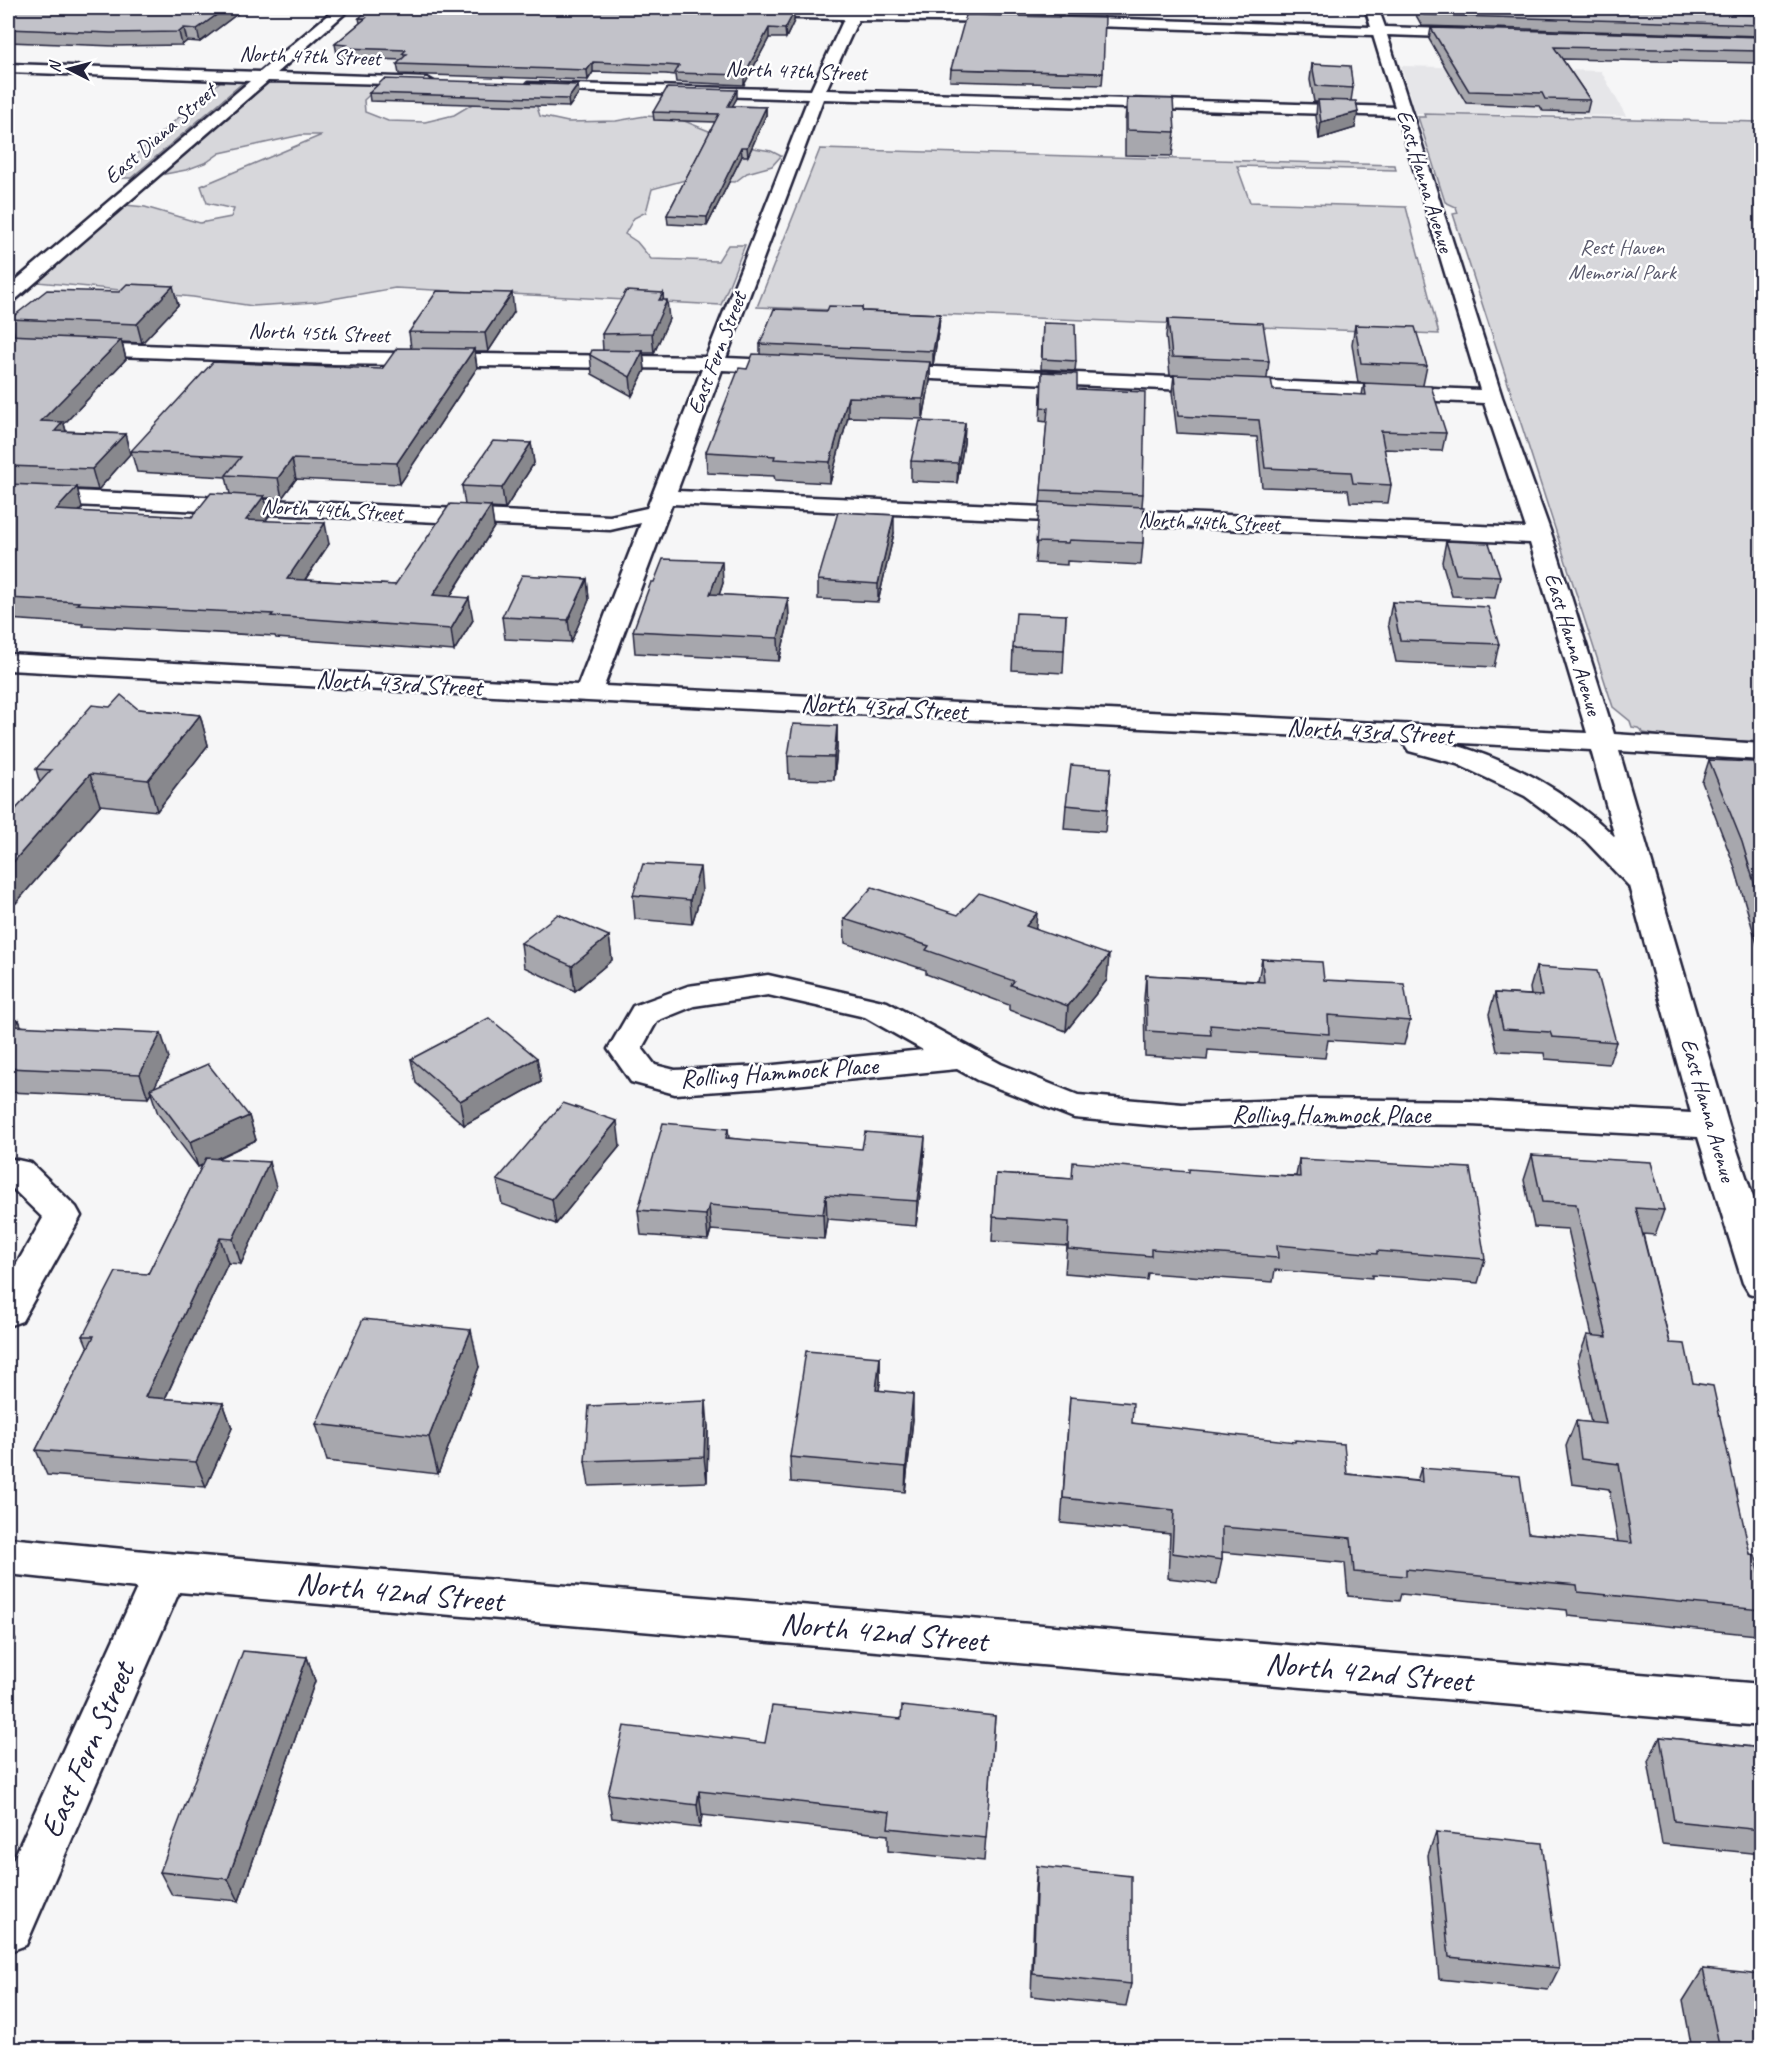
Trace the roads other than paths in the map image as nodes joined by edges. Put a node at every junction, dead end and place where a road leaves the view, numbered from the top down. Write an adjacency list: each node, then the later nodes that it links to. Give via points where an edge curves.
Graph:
1 (344, 8): 10 (street, East Diana Street)
2 (1372, 8): 7 (street, East Hanna Avenue)
3 (735, 12): 4 (street)
4 (853, 15): 5 (street); 13 (street, East Fern Street)
5 (1030, 20)
6 (1053, 21): 7 (street)
7 (1379, 31): 8 (street); 14 (street, East Hanna Avenue)
8 (1487, 34)
9 (8, 68): 10 (street, North 47th Street)
10 (260, 77): 11 (street, North 47th Street); 15 (street, East Diana Street)
11 (438, 83)
12 (521, 85): 13 (street, North 47th Street)
13 (817, 94): 14 (street, North 47th Street); 17 (street, East Fern Street)
14 (1404, 112): 20 (street, East Hanna Avenue)
15 (8, 296)
16 (8, 346): 17 (street, North 45th Street, via 330,358)
17 (712, 363): 18 (street, North 45th Street); 22 (street, East Fern Street)
18 (808, 367)
19 (868, 370): 20 (street)
20 (1492, 397): 23 (street, East Hanna Avenue)
21 (8, 495): 22 (street, North 44th Street, via 610,523)
22 (659, 505): 23 (street, North 44th Street); 25 (street, East Fern Street)
23 (1540, 536): 27 (street, East Hanna Avenue)
24 (8, 662): 25 (street, North 43rd Street)
25 (588, 693): 26 (street, North 43rd Street)
26 (1338, 729): 27 (street, North 43rd Street); 29 (street, via 1424,746 1496,769 1543,795 1594,833)
27 (1604, 742): 28 (street, North 43rd Street); 29 (street, East Hanna Avenue)
28 (1761, 752)
29 (1643, 884): 31 (street, East Hanna Avenue)
30 (962, 1057): 30 (street, Rolling Hammock Place, via 875,1009 768,985 688,996 645,1014 626,1049 643,1074 675,1082); 31 (street, Rolling Hammock Place, via 989,1072 1084,1107 1182,1116 1311,1111 1471,1113)
31 (1712, 1126): 33 (street, East Hanna Avenue)
32 (8, 1171): 34 (street, via 18,1172 63,1216)
33 (1761, 1283)
34 (8, 1311)
35 (8, 1556): 36 (street, North 42nd Street)
36 (166, 1572): 37 (street, North 42nd Street); 38 (street, East Fern Street)
37 (1761, 1705)
38 (8, 1927)

